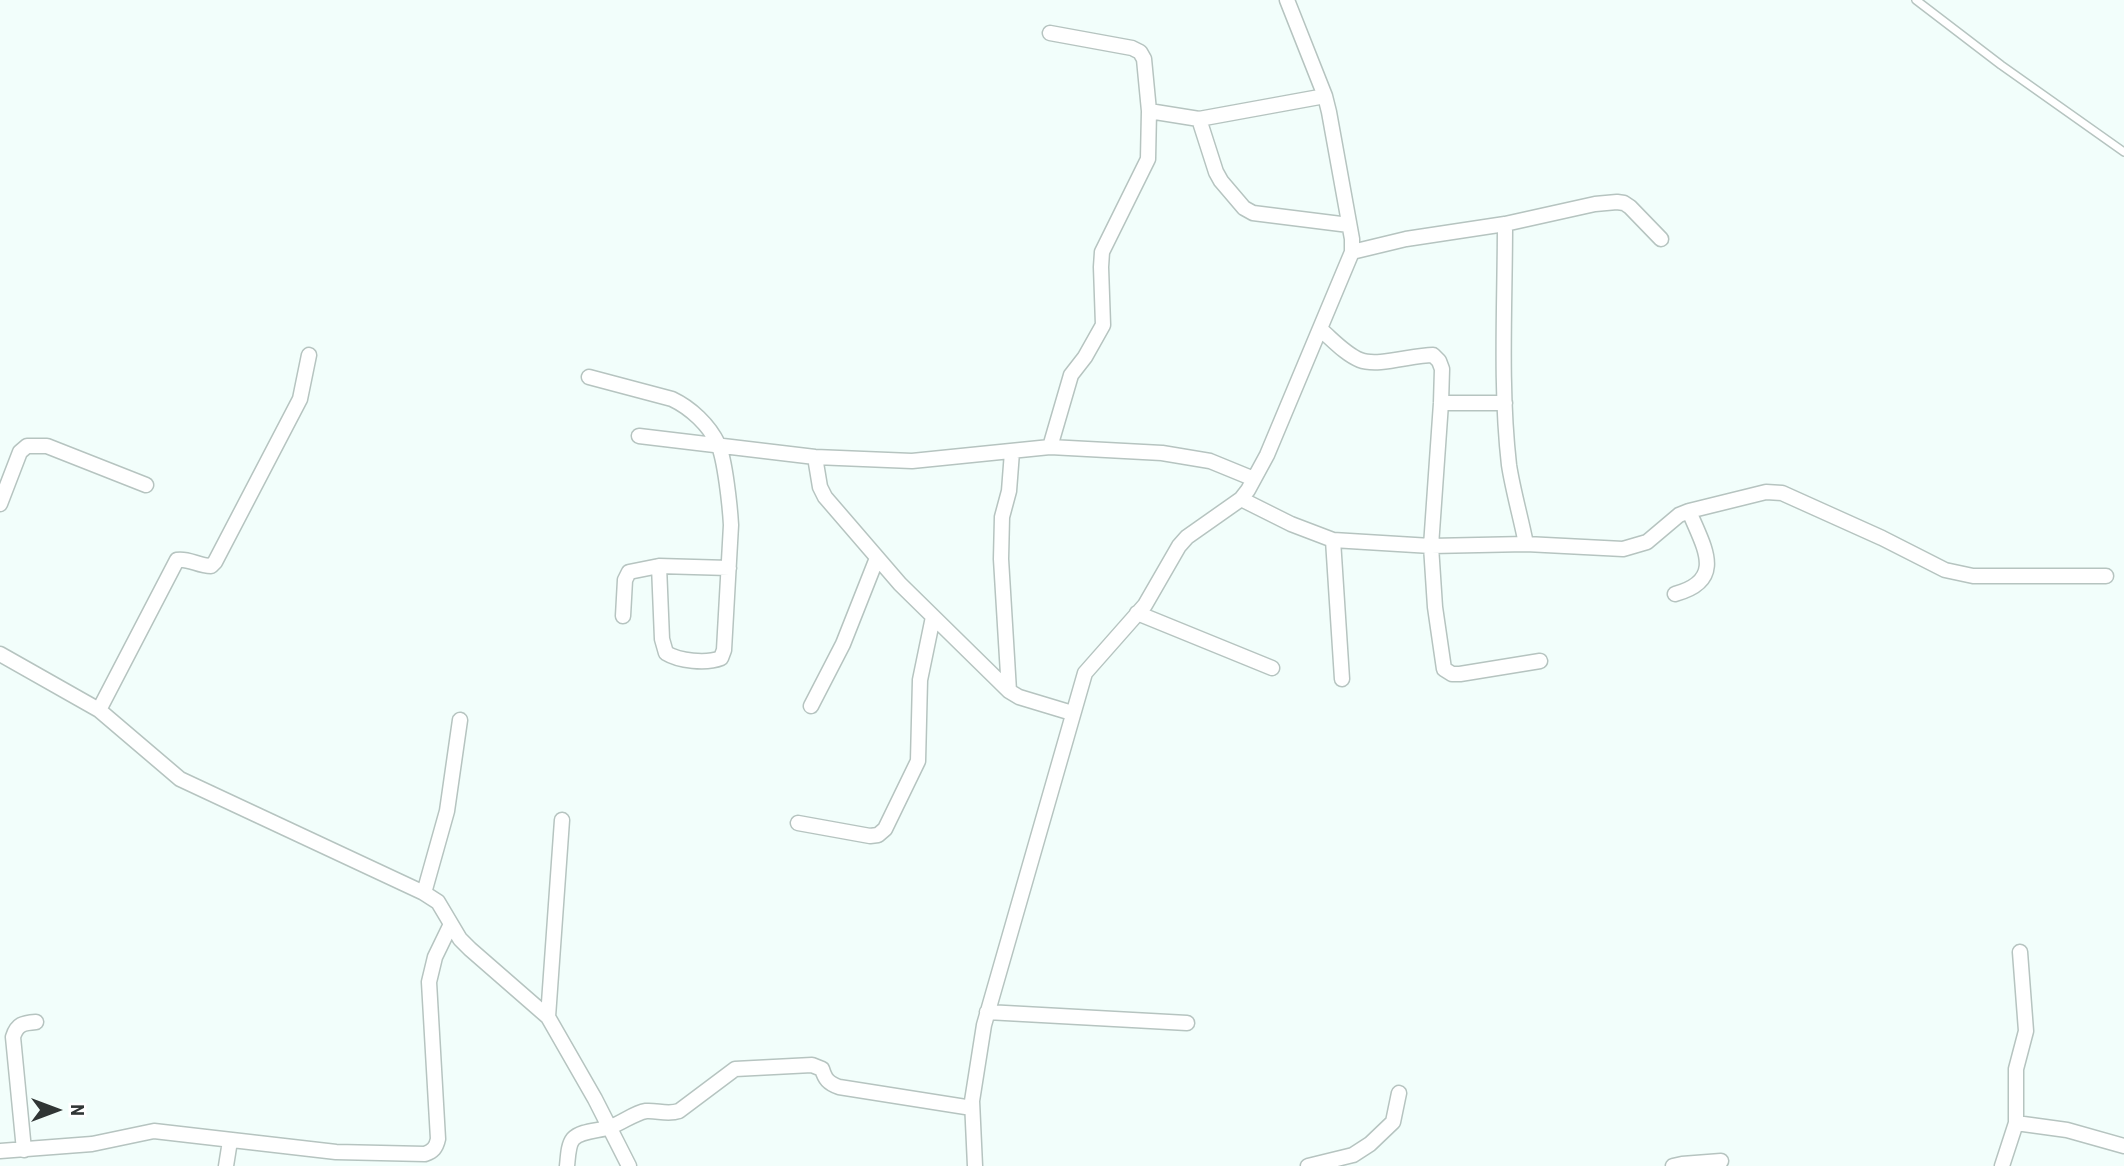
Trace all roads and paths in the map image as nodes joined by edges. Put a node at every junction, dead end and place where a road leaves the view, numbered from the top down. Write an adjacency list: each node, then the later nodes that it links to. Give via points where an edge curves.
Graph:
1 (1287, 0): 4 (street)
2 (1916, 0): 7 (lane)
3 (1050, 33): 5 (street, via 1140,52)
4 (1325, 96): 6 (street); 9 (street)
5 (1149, 111): 6 (street); 19 (street, via 1148,159 1102,252 1103,325 1071,374)
6 (1199, 119): 9 (street, via 1216,172 1244,208)
7 (2124, 152)
8 (1505, 224): 10 (street, via 1583,206 1624,203); 11 (street); 16 (street)
9 (1349, 225): 11 (street)
10 (1661, 239)
11 (1352, 252): 12 (street)
12 (1320, 329): 15 (street, via 1363,361 1433,355 1442,369); 22 (street)
13 (310, 355): 44 (street, via 300,398 215,562 205,566 177,560)
14 (589, 377): 18 (street, via 684,405)
15 (1441, 402): 16 (street); 29 (street)
16 (1505, 403): 28 (street, via 1510,468)
17 (639, 436): 18 (street)
18 (719, 446): 21 (street); 32 (street, via 730,508)
19 (1050, 447): 20 (street); 22 (street, via 1171,454 1210,461)
20 (1012, 452): 21 (street, via 921,460); 42 (street, via 1001,559)
21 (815, 457): 30 (street, via 825,497)
22 (1254, 479): 24 (street)
23 (146, 485): 25 (street, via 47,446 27,446 20,452)
24 (1241, 499): 27 (street); 35 (street, via 1187,537)
25 (0, 504)
26 (1689, 511): 28 (street, via 1634,547 1610,550); 33 (street, via 1773,491 1945,570 1973,576); 34 (street, via 1706,554 1707,572 1695,586)
27 (1333, 540): 29 (street); 41 (street)
28 (1526, 544): 29 (street)
29 (1431, 546): 39 (street, via 1444,669 1460,674)
30 (877, 558): 37 (street); 43 (street, via 843,643)
31 (659, 566): 32 (street); 32 (street, via 666,653 707,661 721,658 724,650); 36 (street, via 629,572)
32 (729, 568)
33 (2106, 576)
34 (1675, 594)
35 (1137, 613): 40 (street); 45 (street, via 1085,673)
36 (623, 616)
37 (933, 617): 42 (street); 48 (street, via 920,680 918,761 885,829 870,836)
38 (0, 654): 44 (street)
39 (1541, 661)
40 (1272, 668)
41 (1342, 679)
42 (1009, 691): 45 (street)
43 (811, 706)
44 (99, 710): 49 (street, via 180,779)
45 (1072, 713): 52 (street)
46 (460, 720): 49 (street, via 447,811)
47 (562, 820): 53 (street)
48 (798, 823)
49 (424, 893): 50 (street, via 438,902)
50 (451, 924): 53 (street, via 470,950); 60 (street, via 429,982 438,1139 432,1151 344,1152)
51 (2020, 952): 58 (street, via 2027,1022 2016,1069)
52 (987, 1012): 55 (street); 57 (street)
53 (548, 1017): 59 (street)
54 (36, 1022): 62 (street, via 21,1024 13,1037)
55 (1187, 1023)
56 (1399, 1093): 69 (street, via 1393,1122 1370,1144 1353,1155)
57 (972, 1108): 59 (street, via 839,1087 825,1079 822,1069 811,1065 743,1067 730,1071 679,1111 642,1112); 68 (street)
58 (2016, 1123): 61 (street, via 2067,1130); 71 (street)
59 (609, 1128): 66 (street, via 573,1139); 67 (street)
60 (230, 1140): 62 (street, via 154,1131 92,1144); 65 (street)
61 (2124, 1146)
62 (24, 1150): 63 (street)
63 (0, 1151)
64 (1721, 1161): 70 (street)
65 (226, 1166)
66 (567, 1166)
67 (629, 1166)
68 (975, 1166)
69 (1308, 1166)
70 (1673, 1166)
71 (2003, 1166)

